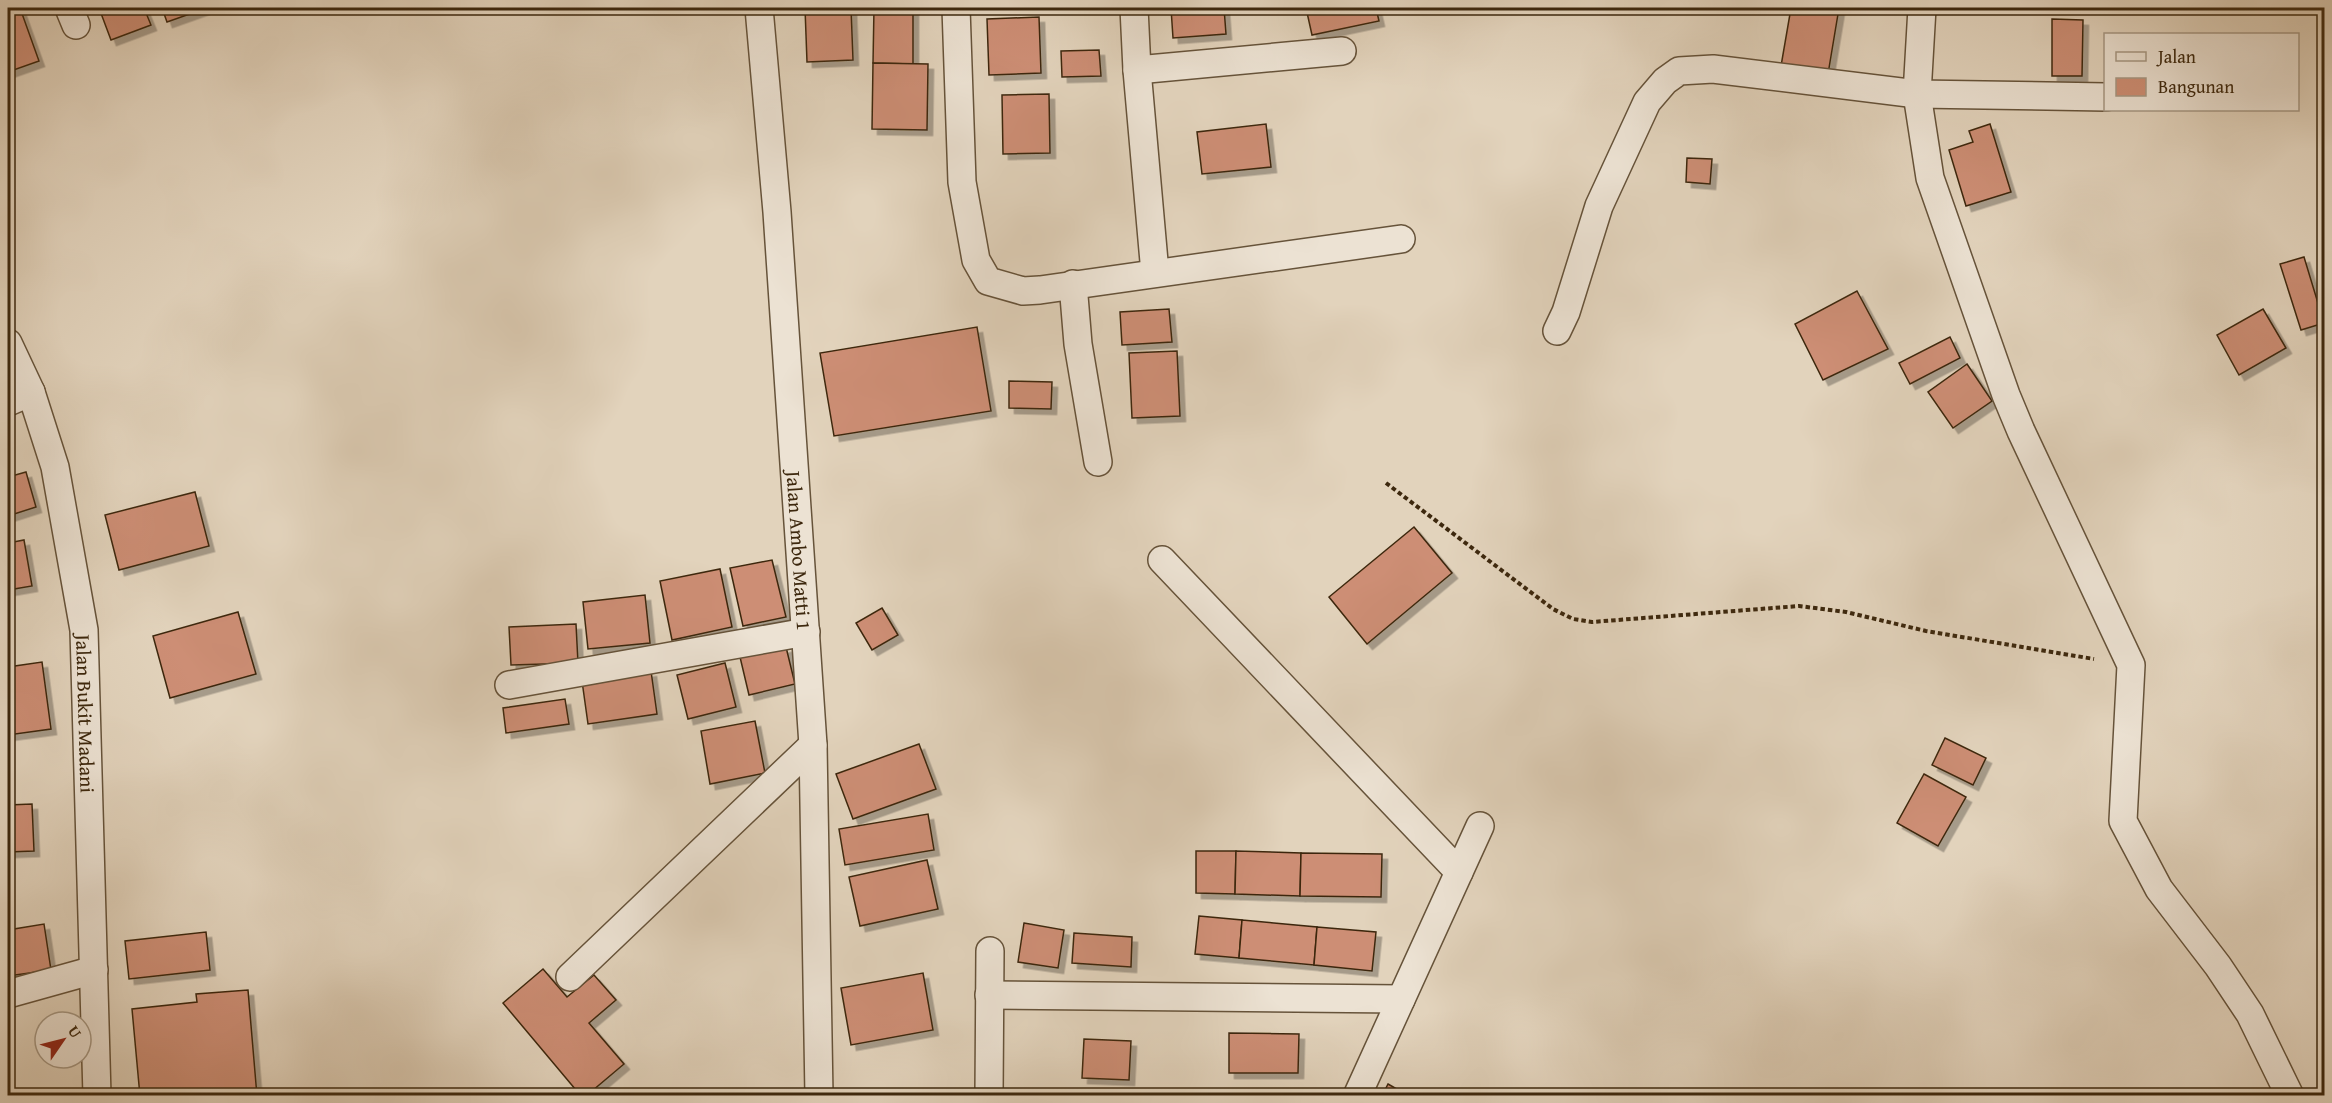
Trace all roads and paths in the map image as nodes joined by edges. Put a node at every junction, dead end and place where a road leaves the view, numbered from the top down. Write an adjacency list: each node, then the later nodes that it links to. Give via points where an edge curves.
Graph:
1 (759, 8): 18 (street, Jalan Ambo Matti 1)
2 (956, 8): 11 (street, via 962,182 976,260 988,280 1023,291)
3 (1134, 8): 6 (street)
4 (1922, 8): 7 (street)
5 (1342, 51): 6 (street)
6 (1137, 70): 10 (street)
7 (1917, 94): 8 (street); 12 (street, via 1713,69 1679,71 1647,102 1599,206); 19 (street, via 1930,178 2006,395)
8 (2104, 97)
9 (1401, 239): 10 (street)
10 (1155, 273): 11 (street)
11 (1073, 284): 15 (street, via 1078,344)
12 (1557, 331)
13 (8, 343): 14 (street, Jalan Bukit Madani)
14 (19, 397): 25 (street, Jalan Bukit Madani, via 55,467 84,630)
15 (1098, 462)
16 (1386, 483): 19 (path, via 1552,609 1574,619 1592,622 1799,606)
17 (1162, 561): 23 (street)
18 (806, 632): 20 (street); 21 (street, Jalan Ambo Matti 1)
19 (2131, 665): 34 (street, via 2123,821 2159,889 2250,1014)
20 (509, 685)
21 (813, 744): 26 (street); 31 (street, Jalan Ambo Matti 1)
22 (1480, 826): 23 (street)
23 (1459, 872): 29 (street)
24 (990, 951): 28 (street)
25 (94, 970): 27 (street); 30 (street, Jalan Bukit Madani)
26 (570, 977)
27 (8, 994)
28 (989, 995): 29 (street); 32 (street)
29 (1401, 999): 33 (street)
30 (97, 1095)
31 (819, 1095)
32 (989, 1095)
33 (1357, 1095)
34 (2290, 1095)

